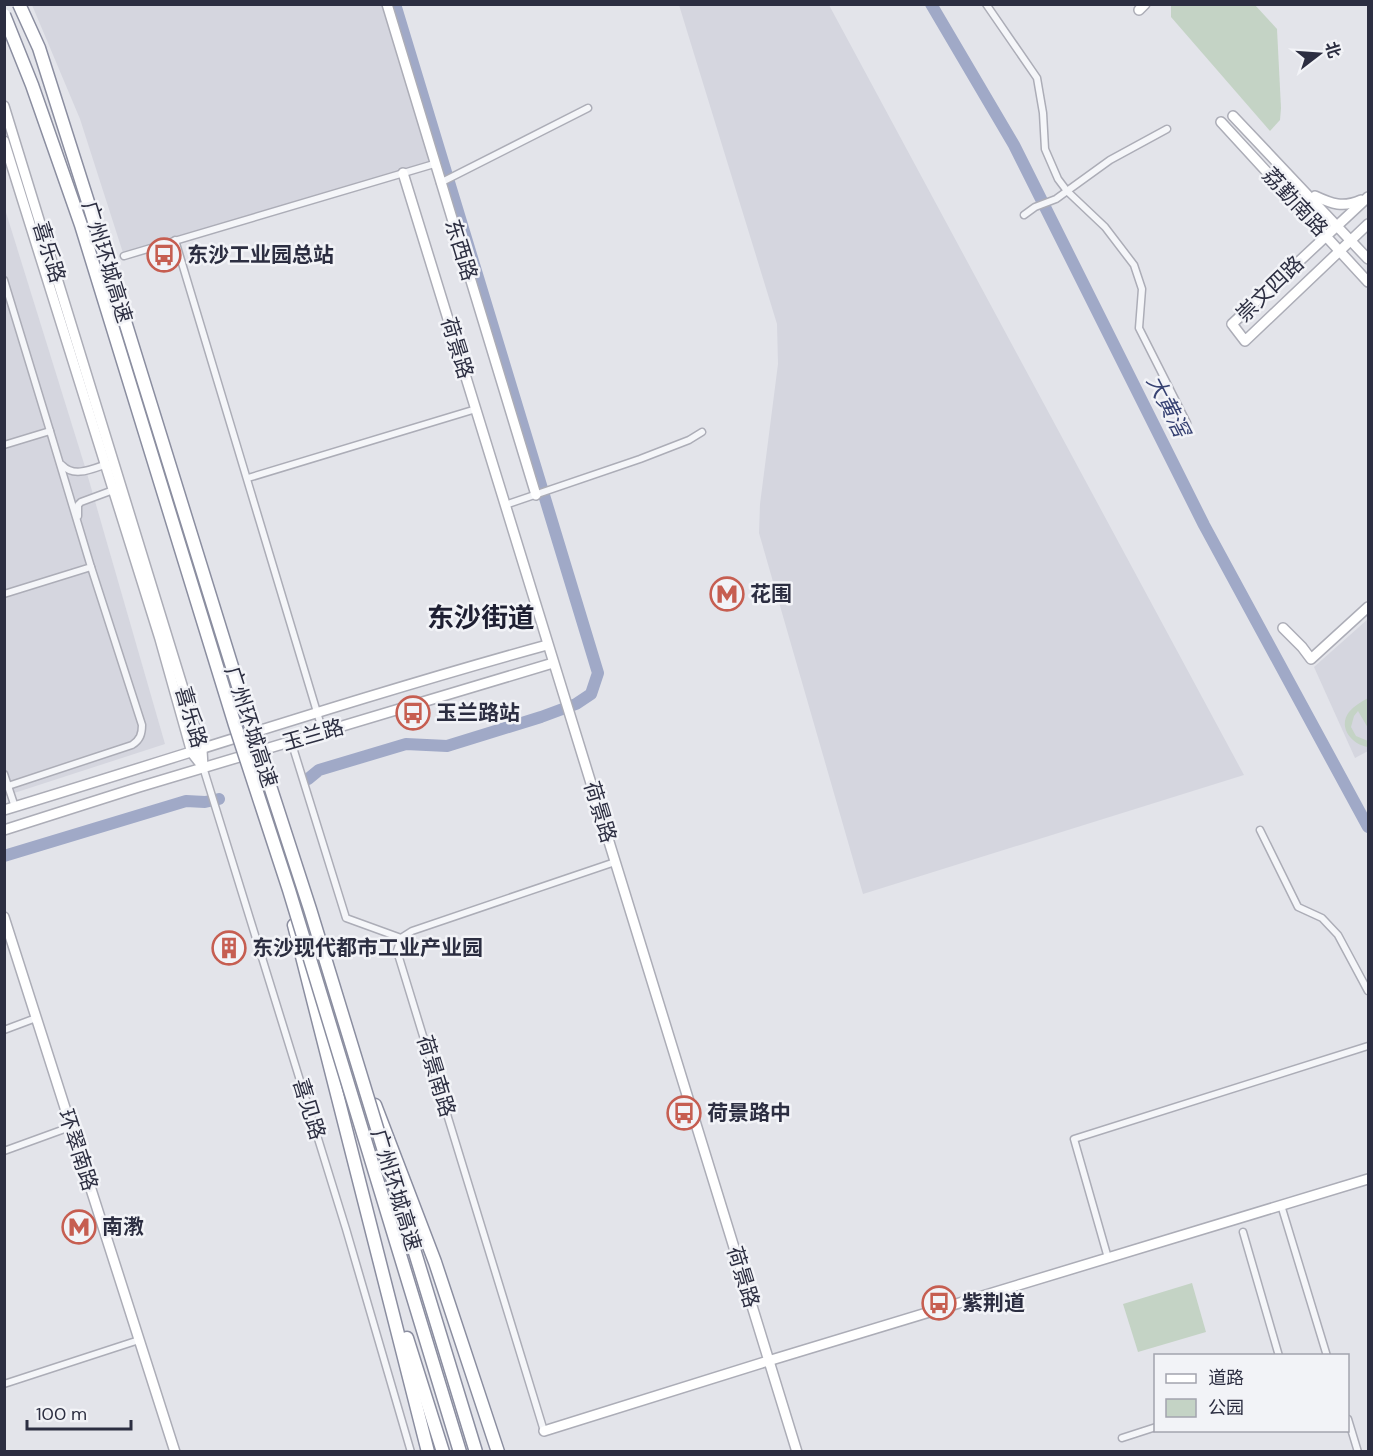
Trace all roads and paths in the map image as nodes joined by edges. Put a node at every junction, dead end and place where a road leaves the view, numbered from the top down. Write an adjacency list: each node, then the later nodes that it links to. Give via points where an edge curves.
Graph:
1 (19, 4): 59 (highway, 广州环城高速, bridge, via 39,48)
2 (387, 4): 11 (street, 东西路)
3 (986, 4): 14 (street, via 1037,78 1046,155)
4 (4, 15): 57 (highway, 广州环城高速, bridge, via 81,225)
5 (4, 106): 34 (street, 喜乐路)
6 (588, 108): 13 (street)
7 (1233, 116): 15 (street, 荔勤南路)
8 (1221, 122): 20 (street, 荔勤南路)
9 (1167, 129): 14 (street, via 1110,160)
10 (4, 141): 34 (street, 喜乐路)
11 (434, 164): 12 (street); 13 (street, 东西路)
12 (403, 173): 22 (street); 28 (street, 荷景路)
13 (440, 183): 37 (street, 东西路)
14 (1067, 192): 17 (street); 29 (street, via 1105,226 1134,265 1142,289 1139,328)
15 (1307, 192): 16 (street, via 1340,206); 19 (street, 荔勤南路)
16 (1368, 196): 19 (street, 崇文四路)
17 (1023, 215)
18 (1368, 224): 21 (street, 崇文四路)
19 (1338, 225): 20 (street, 崇文四路); 21 (street, 荔勤南路)
20 (1326, 236): 23 (street, 荔勤南路); 23 (street, 崇文四路, via 1232,324 1245,341)
21 (1352, 239): 23 (street, 崇文四路); 25 (street, 荔勤南路)
22 (175, 240): 24 (street); 35 (street)
23 (1340, 251): 27 (street, 荔勤南路)
24 (124, 256)
25 (1368, 258)
26 (4, 280): 30 (street)
27 (1368, 282)
28 (476, 410): 35 (street); 38 (street, 荷景路)
29 (1187, 423)
30 (50, 431): 32 (street); 33 (street)
31 (702, 432): 37 (street)
32 (4, 445)
33 (58, 457): 34 (street, via 62,467 76,473); 39 (street)
34 (109, 463): 36 (street, 喜乐路)
35 (248, 478): 46 (street)
36 (117, 488): 39 (street, via 81,502); 49 (street, 喜乐路); 50 (street, 喜乐路)
37 (536, 495): 38 (street)
38 (505, 505): 44 (street, 荷景路)
39 (78, 522): 40 (street)
40 (91, 567): 41 (street); 53 (street, via 142,734 132,745)
41 (4, 594)
42 (1368, 608): 43 (street, via 1311,659)
43 (1283, 628)
44 (548, 645): 45 (street, 荷景路); 46 (street, 玉兰路)
45 (553, 663): 47 (street, 玉兰路); 58 (street, 荷景路)
46 (317, 713): 47 (street); 49 (street, 玉兰路)
47 (323, 732): 48 (street, 玉兰路)
48 (291, 741): 51 (street, 玉兰路); 61 (street, via 346,918)
49 (202, 750): 50 (street, 玉兰路); 51 (street, 喜乐路)
50 (192, 753): 51 (street, 喜乐路); 54 (street, 玉兰路)
51 (203, 767): 55 (street, 玉兰路); 84 (street, 喜见路)
52 (4, 774): 53 (street)
53 (8, 786): 54 (street)
54 (9, 808): 55 (street)
55 (9, 829)
56 (1260, 830): 62 (street, via 1298,907 1322,918 1338,935)
57 (275, 848): 68 (highway, bridge); 87 (highway, 广州环城高速, bridge)
58 (615, 862): 61 (street); 76 (street, 荷景路)
59 (310, 909): 78 (highway, bridge, via 361,1067); 88 (highway, 广州环城高速, bridge)
60 (4, 917): 63 (street, 环翠南路)
61 (401, 938): 81 (street, 荷景南路, via 397,951)
62 (1368, 991)
63 (36, 1018): 64 (street); 66 (street, 环翠南路)
64 (4, 1030)
65 (1368, 1046): 72 (street, via 1074,1139)
66 (70, 1127): 67 (street); 73 (street, 环翠南路)
67 (4, 1151)
68 (357, 1173): 85 (highway); 86 (highway)
69 (1368, 1179): 70 (street)
70 (1281, 1205): 72 (street); 75 (street)
71 (1243, 1232): 74 (street)
72 (1108, 1258): 76 (street)
73 (139, 1340): 77 (street); 83 (street, 环翠南路)
74 (1278, 1354)
75 (1326, 1354)
76 (768, 1361): 81 (street); 91 (street, 荷景路)
77 (4, 1384)
78 (478, 1389): 89 (highway); 90 (highway)
79 (1349, 1425): 92 (street)
80 (1154, 1427): 82 (street)
81 (544, 1431)
82 (1122, 1438)
83 (175, 1452)
84 (411, 1452)
85 (428, 1452)
86 (442, 1452)
87 (460, 1452)
88 (476, 1452)
89 (498, 1452)
90 (504, 1452)
91 (797, 1452)
92 (1358, 1452)

